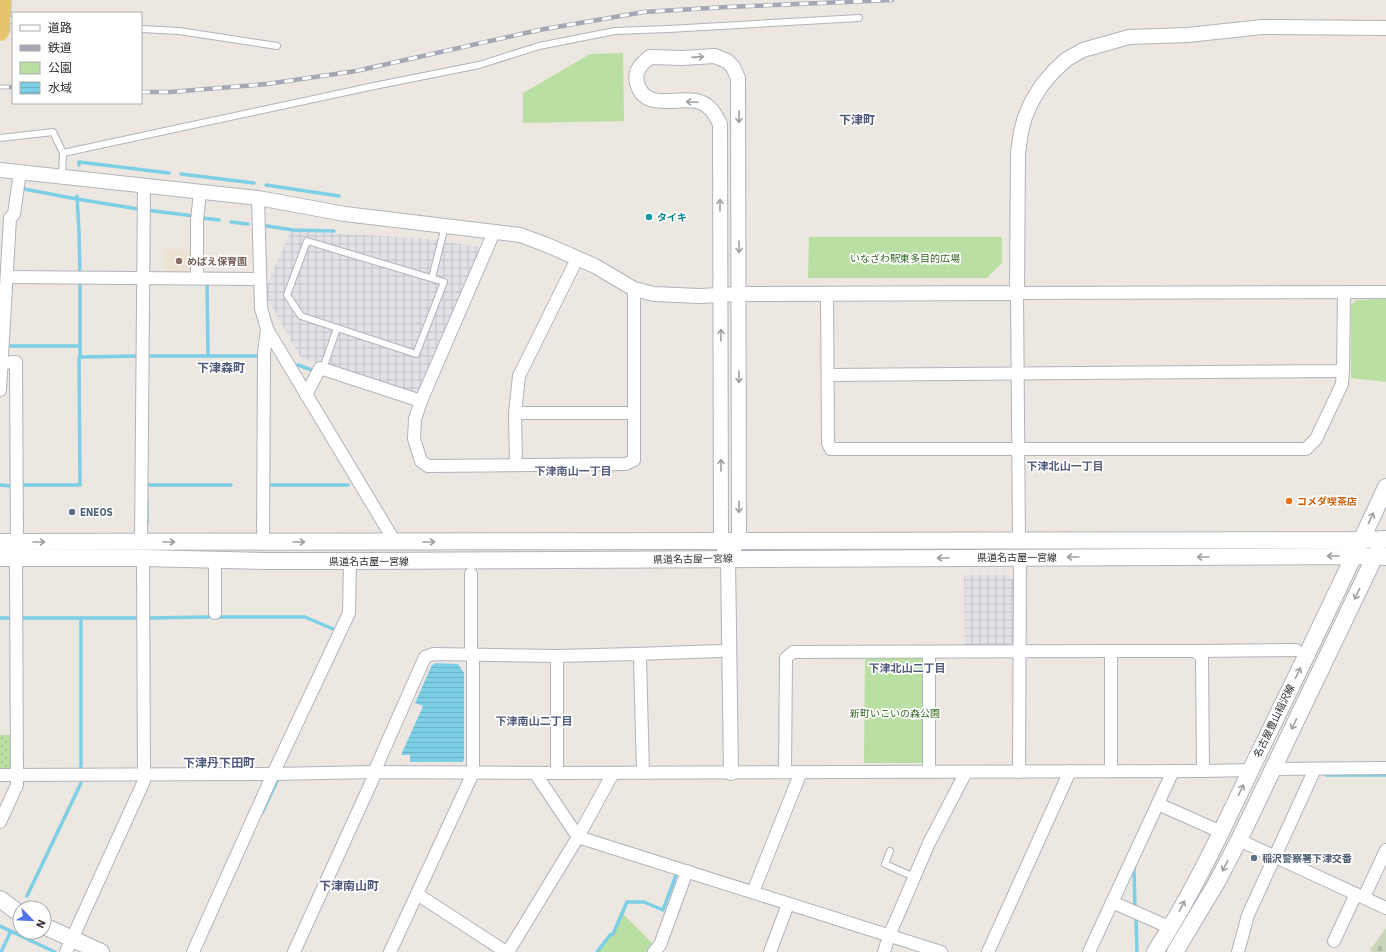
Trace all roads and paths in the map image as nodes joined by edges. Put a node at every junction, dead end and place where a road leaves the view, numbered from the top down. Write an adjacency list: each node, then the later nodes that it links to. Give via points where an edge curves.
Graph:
1 (2, 0): 7 (main road, bridge)
2 (859, 18): 10 (lane, via 615,31 539,46 480,65)
3 (0, 20): 4 (lane)
4 (12, 20)
5 (1386, 28): 28 (street, via 1262,27 1188,35 1129,37 1083,50 1067,59 1042,85 1025,116 1021,132 1018,153)
6 (142, 29): 8 (lane, via 178,31)
7 (0, 32)
8 (277, 46)
9 (0, 138): 10 (lane, via 53,132)
10 (63, 153): 13 (lane)
11 (0, 170): 12 (street)
12 (20, 172): 13 (street); 20 (street, via 14,214 10,218)
13 (62, 177): 14 (street)
14 (144, 185): 15 (street); 21 (street)
15 (200, 192): 16 (street); 22 (street)
16 (258, 198): 17 (street, via 345,214); 24 (street)
17 (445, 226): 18 (street); 23 (lane)
18 (494, 232): 19 (street, via 520,235); 41 (street)
19 (578, 259): 25 (street); 42 (street, via 519,376)
20 (7, 277): 21 (street); 34 (street)
21 (143, 277): 22 (street); 54 (street)
22 (197, 278): 24 (street)
23 (432, 278): 32 (lane, via 444,282 416,354); 32 (lane, via 307,241 287,295 301,316)
24 (260, 279): 33 (street, via 261,308)
25 (634, 289): 31 (street, via 654,294); 43 (street)
26 (1344, 292): 27 (street); 28 (street); 36 (street)
27 (1386, 292)
28 (1017, 293): 30 (street); 37 (street)
29 (739, 294): 30 (street); 31 (street); 31 (street, one-way to 29, via 720,124 715,113 698,101 661,102 647,98 639,88 636,77 639,66 650,57 715,56 727,61 738,78); 48 (street, one-way to 48)
30 (827, 294): 38 (street)
31 (720, 295): 51 (street, one-way to 31)
32 (337, 328): 35 (lane)
33 (267, 330): 40 (street); 56 (street, via 264,353)
34 (2, 362): 39 (street); 53 (street, via 16,362)
35 (323, 369): 40 (street, via 320,368); 41 (street)
36 (1343, 371): 37 (street); 44 (street, via 1342,384 1316,439 1306,449)
37 (1018, 374): 38 (street); 44 (street)
38 (828, 375): 44 (street, via 828,443 831,449)
39 (0, 390)
40 (306, 395): 55 (street)
41 (421, 401): 45 (street, via 415,419 414,438 421,461 428,466)
42 (516, 413): 43 (street); 45 (street)
43 (634, 413): 45 (street, via 634,460 626,464)
44 (1018, 449): 49 (street)
45 (516, 465)
46 (1386, 487): 50 (main road, 名古屋豊山稲沢線, one-way to 46)
47 (1385, 537): 50 (main road, 県道名古屋一宮線); 62 (main road, 名古屋豊山稲沢線)
48 (739, 540): 49 (main road, 県道名古屋一宮線); 51 (main road, 県道名古屋一宮線); 60 (street)
49 (1019, 540): 50 (main road, 県道名古屋一宮線)
50 (1362, 540): 57 (main road, 名古屋豊山稲沢線)
51 (721, 541): 55 (main road, 県道名古屋一宮線, one-way to 51); 60 (street)
52 (0, 542): 53 (main road, 県道名古屋一宮線)
53 (17, 542): 54 (main road, 県道名古屋一宮線, one-way to 54)
54 (141, 542): 56 (main road, 県道名古屋一宮線, one-way to 56)
55 (395, 542): 56 (main road, 県道名古屋一宮線, one-way to 55)
56 (263, 543)
57 (1354, 556): 61 (main road, 県道名古屋一宮線, one-way to 61); 62 (main road, 県道名古屋一宮線); 80 (main road, 名古屋豊山稲沢線, one-way to 57)
58 (0, 558): 63 (main road, 県道名古屋一宮線)
59 (143, 558): 63 (main road, 県道名古屋一宮線); 64 (main road, 県道名古屋一宮線); 100 (street)
60 (728, 558): 61 (main road, 県道名古屋一宮線, one-way to 60); 65 (main road, 県道名古屋一宮線, via 608,561); 96 (street)
61 (1020, 558): 73 (street)
62 (1380, 558): 78 (main road, 名古屋豊山稲沢線, one-way to 78)
63 (16, 559): 99 (street)
64 (215, 560): 65 (main road, 県道名古屋一宮線); 67 (street)
65 (350, 561): 97 (street, via 349,613)
66 (471, 574): 75 (street)
67 (215, 613)
68 (1296, 650): 71 (street)
69 (720, 651): 74 (street)
70 (1111, 651): 71 (street); 73 (street); 82 (street)
71 (1196, 651): 84 (street, via 1202,658)
72 (929, 652): 73 (street); 86 (street, via 792,652 786,658); 88 (street)
73 (1020, 652): 90 (street)
74 (636, 654): 76 (street); 95 (street, via 640,658)
75 (472, 655): 76 (street); 85 (street, via 433,654 426,657); 91 (street)
76 (557, 656): 93 (street)
77 (1386, 768): 79 (street)
78 (1272, 769): 79 (street); 105 (main road, 名古屋豊山稲沢線)
79 (1315, 769): 108 (street)
80 (1251, 770): 84 (street); 103 (main road, 名古屋豊山稲沢線, one-way to 80)
81 (1070, 771): 82 (street); 90 (street); 133 (street)
82 (1111, 771): 83 (street)
83 (1173, 771): 84 (street); 101 (street)
84 (1203, 771)
85 (375, 772): 91 (street); 97 (street); 126 (street)
86 (785, 772): 87 (street); 96 (street)
87 (801, 772): 88 (street); 111 (street)
88 (929, 772): 89 (street)
89 (966, 772): 90 (street); 110 (street, via 929,842)
90 (1019, 772)
91 (473, 773): 92 (street); 112 (street)
92 (536, 773): 93 (street); 104 (street)
93 (557, 773): 94 (street)
94 (613, 773): 95 (street); 104 (street)
95 (643, 773): 96 (street)
96 (731, 773)
97 (274, 774): 100 (street); 125 (street)
98 (0, 775): 99 (street)
99 (17, 775): 100 (street); 102 (street, via 17,785)
100 (144, 775): 123 (street, via 144,781)
101 (1158, 804): 103 (street); 115 (street)
102 (0, 822)
103 (1221, 832): 119 (main road, 名古屋豊山稲沢線, one-way to 103)
104 (578, 837): 109 (street); 128 (street)
105 (1239, 840): 108 (street); 136 (main road, 名古屋豊山稲沢線, one-way to 136)
106 (1386, 850): 113 (street)
107 (890, 851): 110 (lane, via 885,864)
108 (1275, 857): 113 (street); 137 (street, via 1248,915)
109 (687, 872): 111 (street); 129 (street, via 660,945)
110 (914, 877): 121 (street)
111 (753, 892): 116 (street)
112 (417, 894): 127 (street); 128 (street)
113 (1360, 896): 118 (street); 122 (street)
114 (0, 899): 117 (main road)
115 (1112, 902): 119 (street); 134 (street)
116 (788, 904): 121 (street); 130 (street)
117 (12, 908)
118 (1386, 908)
119 (1171, 928): 135 (main road, 名古屋豊山稲沢線)
120 (52, 932): 123 (main road)
121 (889, 936): 131 (street); 132 (street)
122 (1334, 941)
123 (69, 946): 124 (main road)
124 (100, 952)
125 (193, 952)
126 (294, 952)
127 (390, 952)
128 (507, 952)
129 (654, 952)
130 (770, 952)
131 (884, 952)
132 (940, 952)
133 (988, 952)
134 (1089, 952)
135 (1155, 952)
136 (1175, 952)
137 (1238, 952)

